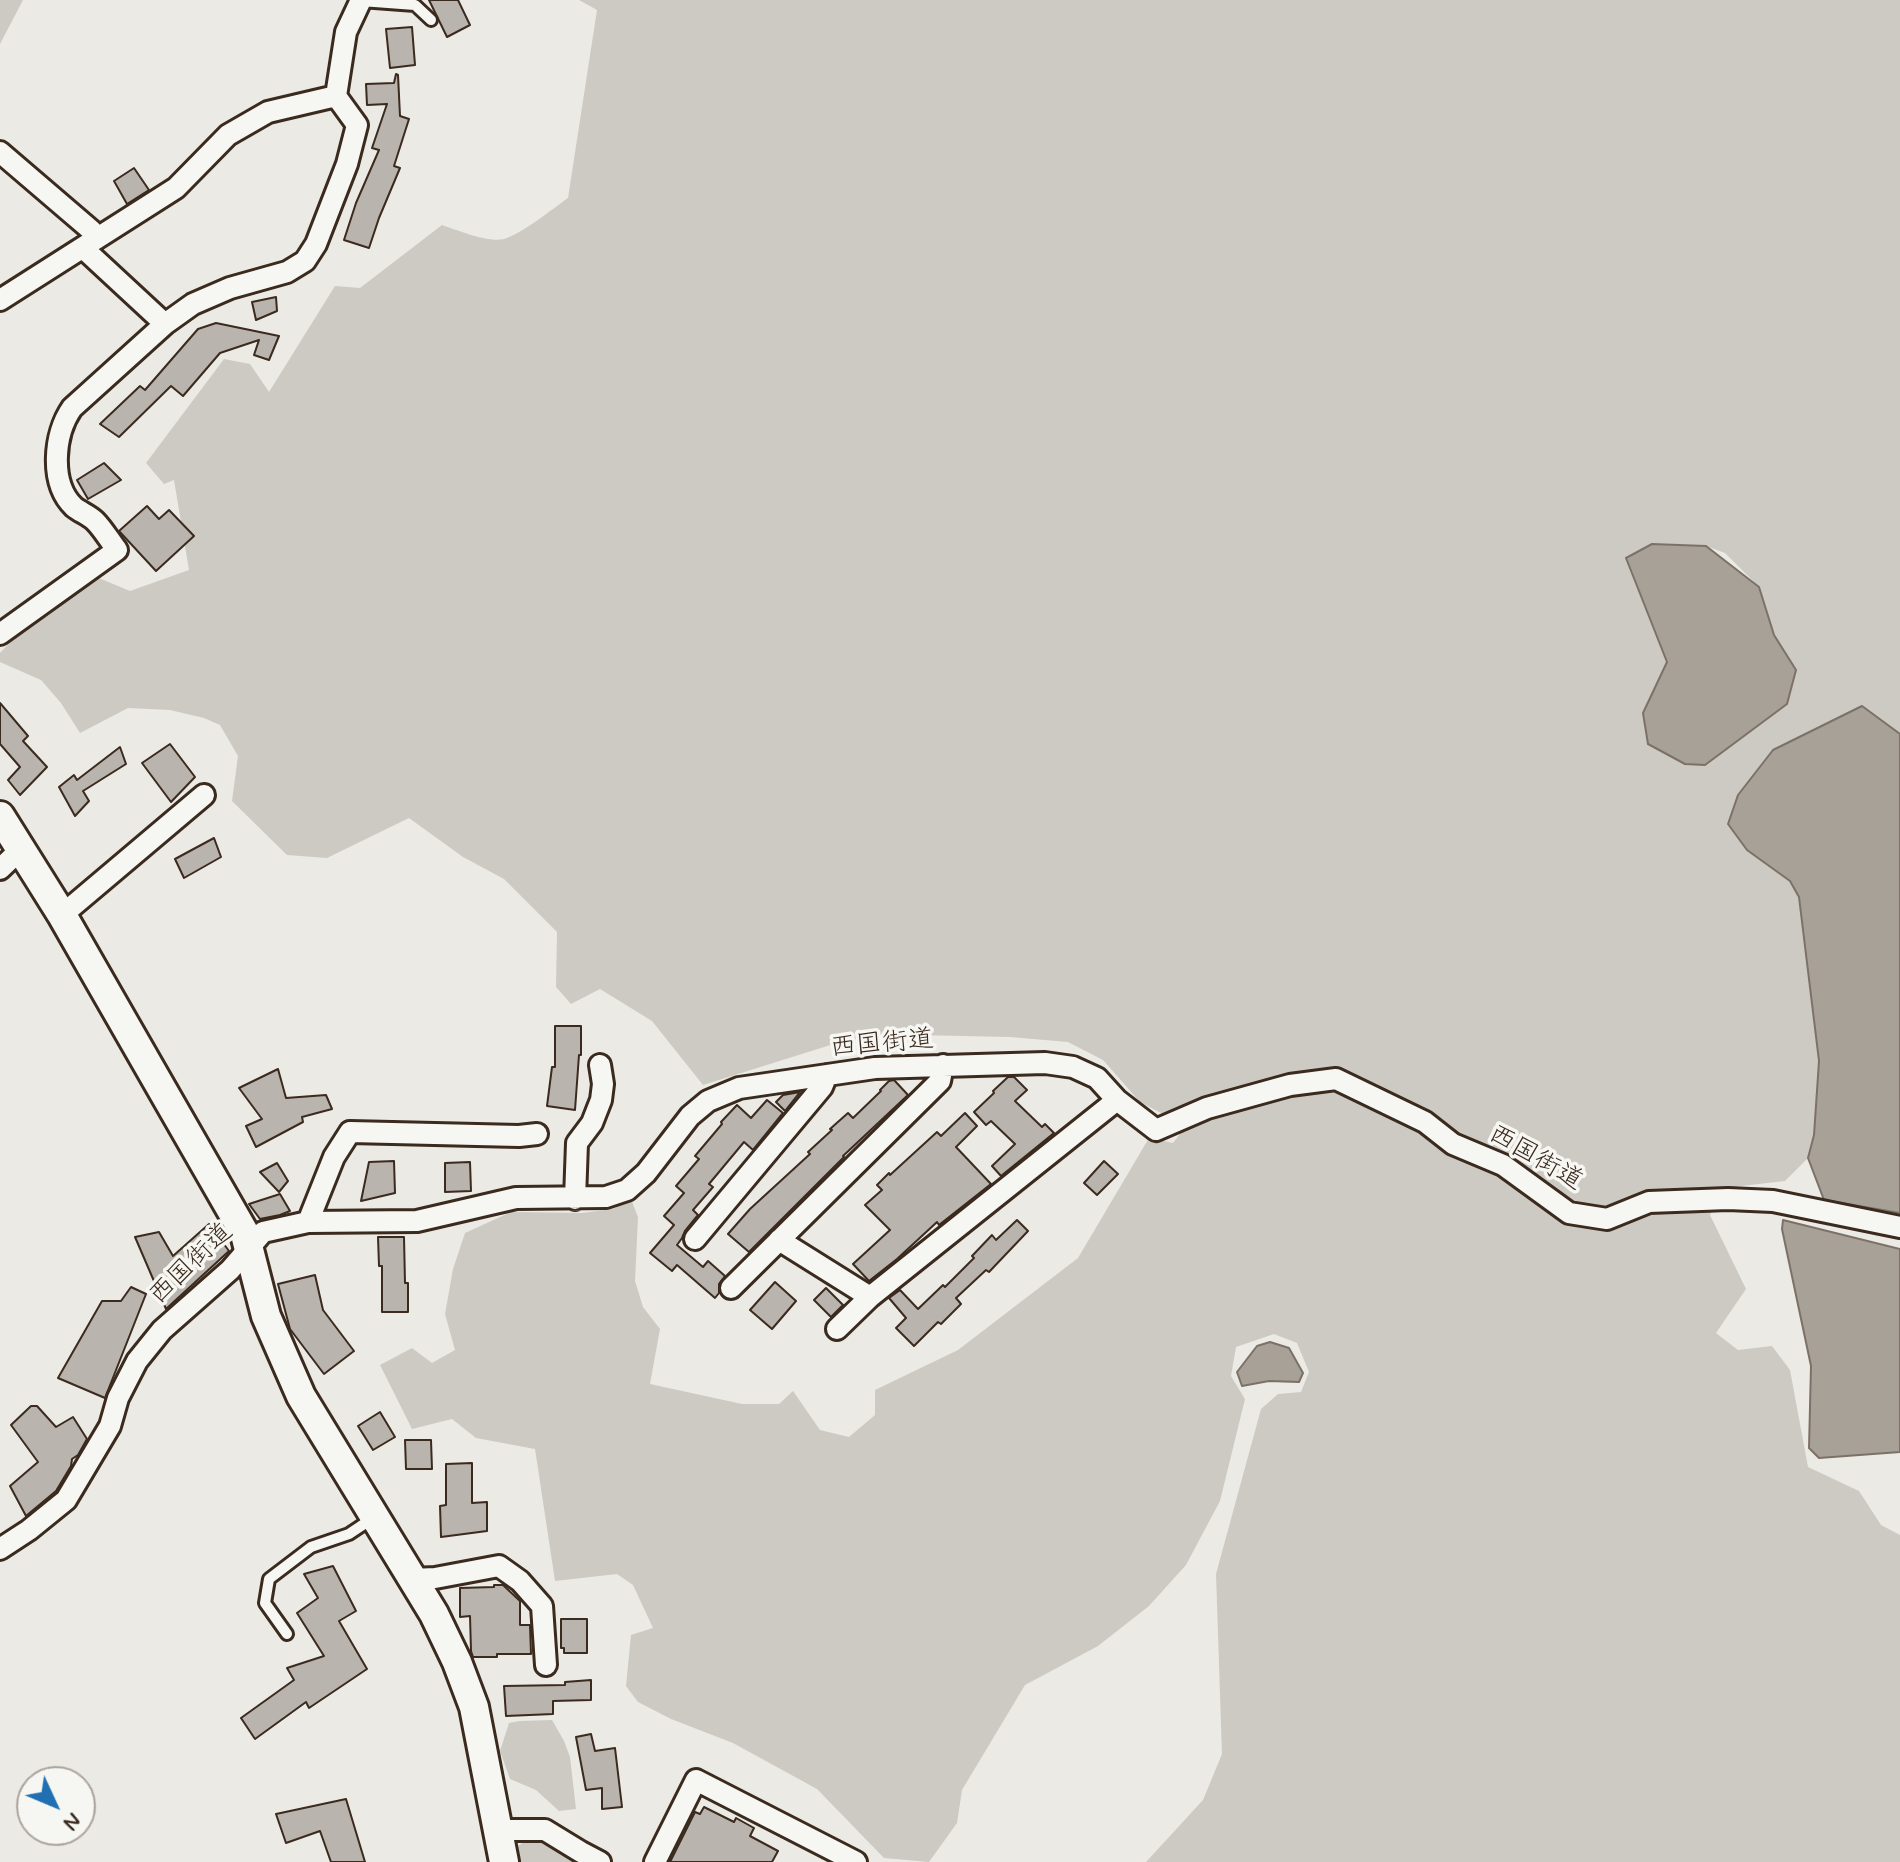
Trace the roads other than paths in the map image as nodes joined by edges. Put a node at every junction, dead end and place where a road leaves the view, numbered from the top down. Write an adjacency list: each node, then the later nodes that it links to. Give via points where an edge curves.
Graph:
1 (361, 0): 2 (lane, via 415,5); 3 (street, via 346,32)
2 (431, 20)
3 (336, 96): 5 (street, via 268,112 228,135 176,188); 7 (street, via 357,125 347,164 305,261 193,304)
4 (0, 152): 5 (street, via 91,230)
5 (90, 243): 6 (street); 7 (street)
6 (0, 300)
7 (165, 324): 8 (street, via 72,408 60,437 56,466 63,490 117,550)
8 (0, 634)
9 (204, 795): 13 (street)
10 (0, 816): 11 (street)
11 (22, 848): 12 (street); 13 (street)
12 (0, 869)
13 (62, 915): 24 (street)
14 (600, 1065): 19 (street, via 601,1100 577,1143)
15 (943, 1065): 16 (street, 西国街道); 17 (street, 西国街道, via 1073,1067 1097,1078); 23 (street, via 940,1081)
16 (827, 1075): 19 (street, 西国街道, via 739,1088 708,1101 627,1190); 22 (street)
17 (1117, 1100): 21 (street, 西国街道, via 1156,1130 1221,1104 1336,1079 1425,1122 1453,1144 1503,1165 1569,1213 1607,1219 1649,1202 1728,1199 1773,1201); 26 (street)
18 (537, 1134): 20 (street, via 350,1132)
19 (575, 1199): 20 (street, 西国街道, via 516,1198 417,1221)
20 (308, 1222): 24 (street, 西国街道, via 263,1232)
21 (1900, 1227)
22 (695, 1239)
23 (779, 1240): 25 (street); 26 (street)
24 (249, 1247): 28 (street, via 266,1316 301,1396); 29 (street, 西国街道, via 137,1361 110,1426 66,1500)
25 (731, 1288)
26 (870, 1297): 27 (street)
27 (837, 1329)
28 (375, 1517): 30 (street); 31 (lane, via 349,1534 311,1547 269,1579 265,1603)
29 (0, 1549)
30 (413, 1579): 32 (street, via 499,1566 542,1606); 33 (street, via 457,1662 474,1707)
31 (287, 1634)
32 (546, 1665)
33 (498, 1830): 34 (street, via 545,1830); 35 (street)
34 (584, 1857): 36 (street)
35 (504, 1862)
36 (600, 1862)
37 (655, 1862): 38 (street, via 696,1780)
38 (856, 1862)

